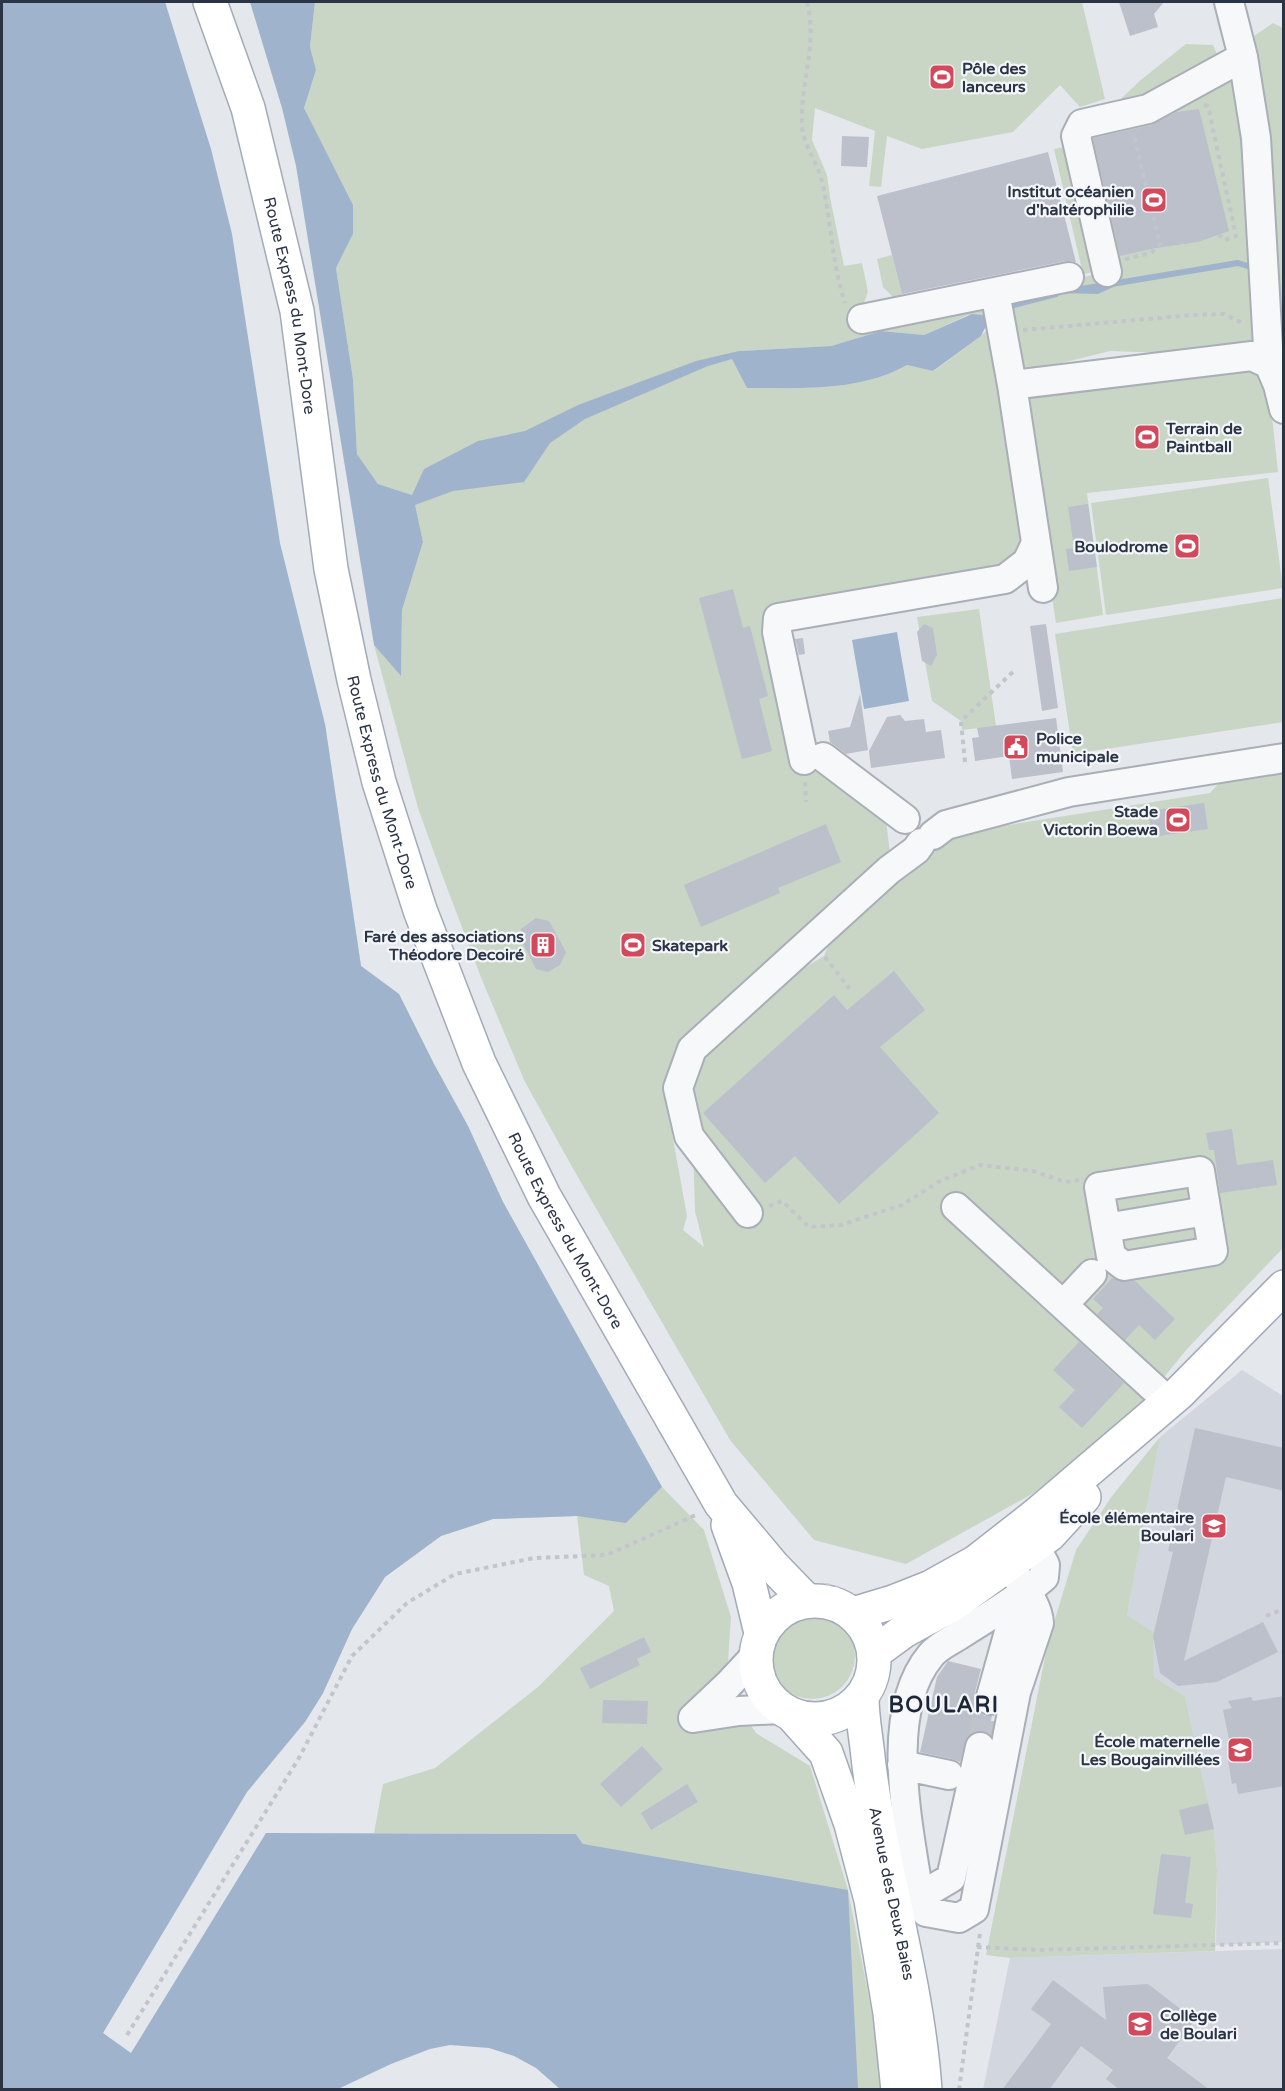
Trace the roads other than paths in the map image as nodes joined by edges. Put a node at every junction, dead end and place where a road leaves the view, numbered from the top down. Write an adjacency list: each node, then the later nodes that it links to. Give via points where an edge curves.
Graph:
1 (210, 2): 27 (main road, Route Express du Mont-Dore, via 248,108 297,311 331,569 379,782 420,910 479,1063 544,1196)
2 (1229, 2): 3 (street)
3 (1242, 57): 4 (street, via 1148,109 1082,124 1076,136); 8 (street, via 1256,138)
4 (1115, 265)
5 (1069, 277): 6 (street)
6 (995, 292): 7 (street); 9 (street)
7 (862, 319)
8 (1269, 345): 9 (street, via 1252,356); 10 (street)
9 (1012, 385): 11 (street)
10 (1284, 409)
11 (1036, 543): 12 (street); 14 (street, via 1027,562 1005,579 778,618 777,632 814,759)
12 (1043, 588)
13 (1284, 758): 14 (street, via 1069,792)
14 (919, 830): 17 (street, via 916,850 692,1049 678,1088 689,1136)
15 (1134, 1182): 18 (street, via 1099,1187); 19 (street, via 1200,1171); 20 (street)
16 (956, 1207): 25 (street)
17 (748, 1213)
18 (1104, 1215): 20 (street); 22 (street, via 1111,1256 1124,1266)
19 (1186, 1215): 20 (street); 21 (street); 21 (street, via 1213,1251)
20 (1140, 1222): 22 (street)
21 (1183, 1256): 22 (street)
22 (1147, 1262)
23 (1092, 1274): 25 (street)
24 (1284, 1287): 26 (main road)
25 (1064, 1305): 26 (street)
26 (1169, 1402): 28 (main road, via 1049,1536); 32 (main road, via 976,1562 931,1587)
27 (721, 1504): 31 (main road, Route Express du Mont-Dore); 33 (main road, Route Express du Mont-Dore, via 749,1583)
28 (1035, 1546): 29 (main road); 30 (street, via 1046,1565 1044,1577)
29 (1009, 1565): 30 (street); 34 (main road)
30 (1022, 1594): 36 (street); 39 (street, via 932,1654 916,1681 905,1719); 41 (street, via 1039,1614 1039,1623 1016,1692 974,1909 959,1918 926,1912)
31 (807, 1601): 32 (main road, via 823,1600); 33 (main road, via 789,1606 773,1617)
32 (853, 1614): 34 (main road, via 871,1638)
33 (759, 1644): 37 (main road, via 756,1671 761,1686); 37 (street, via 728,1685 693,1718 739,1711)
34 (874, 1653): 35 (main road, via 872,1677)
35 (862, 1698): 37 (main road, via 842,1714 817,1720); 41 (main road, Avenue des Deux Baies, via 872,1797)
36 (990, 1700)
37 (786, 1712): 42 (main road, Avenue des Deux Baies, via 826,1752 851,1824 871,1900)
38 (980, 1747): 40 (street)
39 (903, 1765): 40 (street); 41 (street)
40 (964, 1777): 41 (street, via 951,1878)
41 (912, 1889): 43 (main road, Avenue des Deux Baies, via 914,2001)
42 (898, 2090)
43 (925, 2090)

